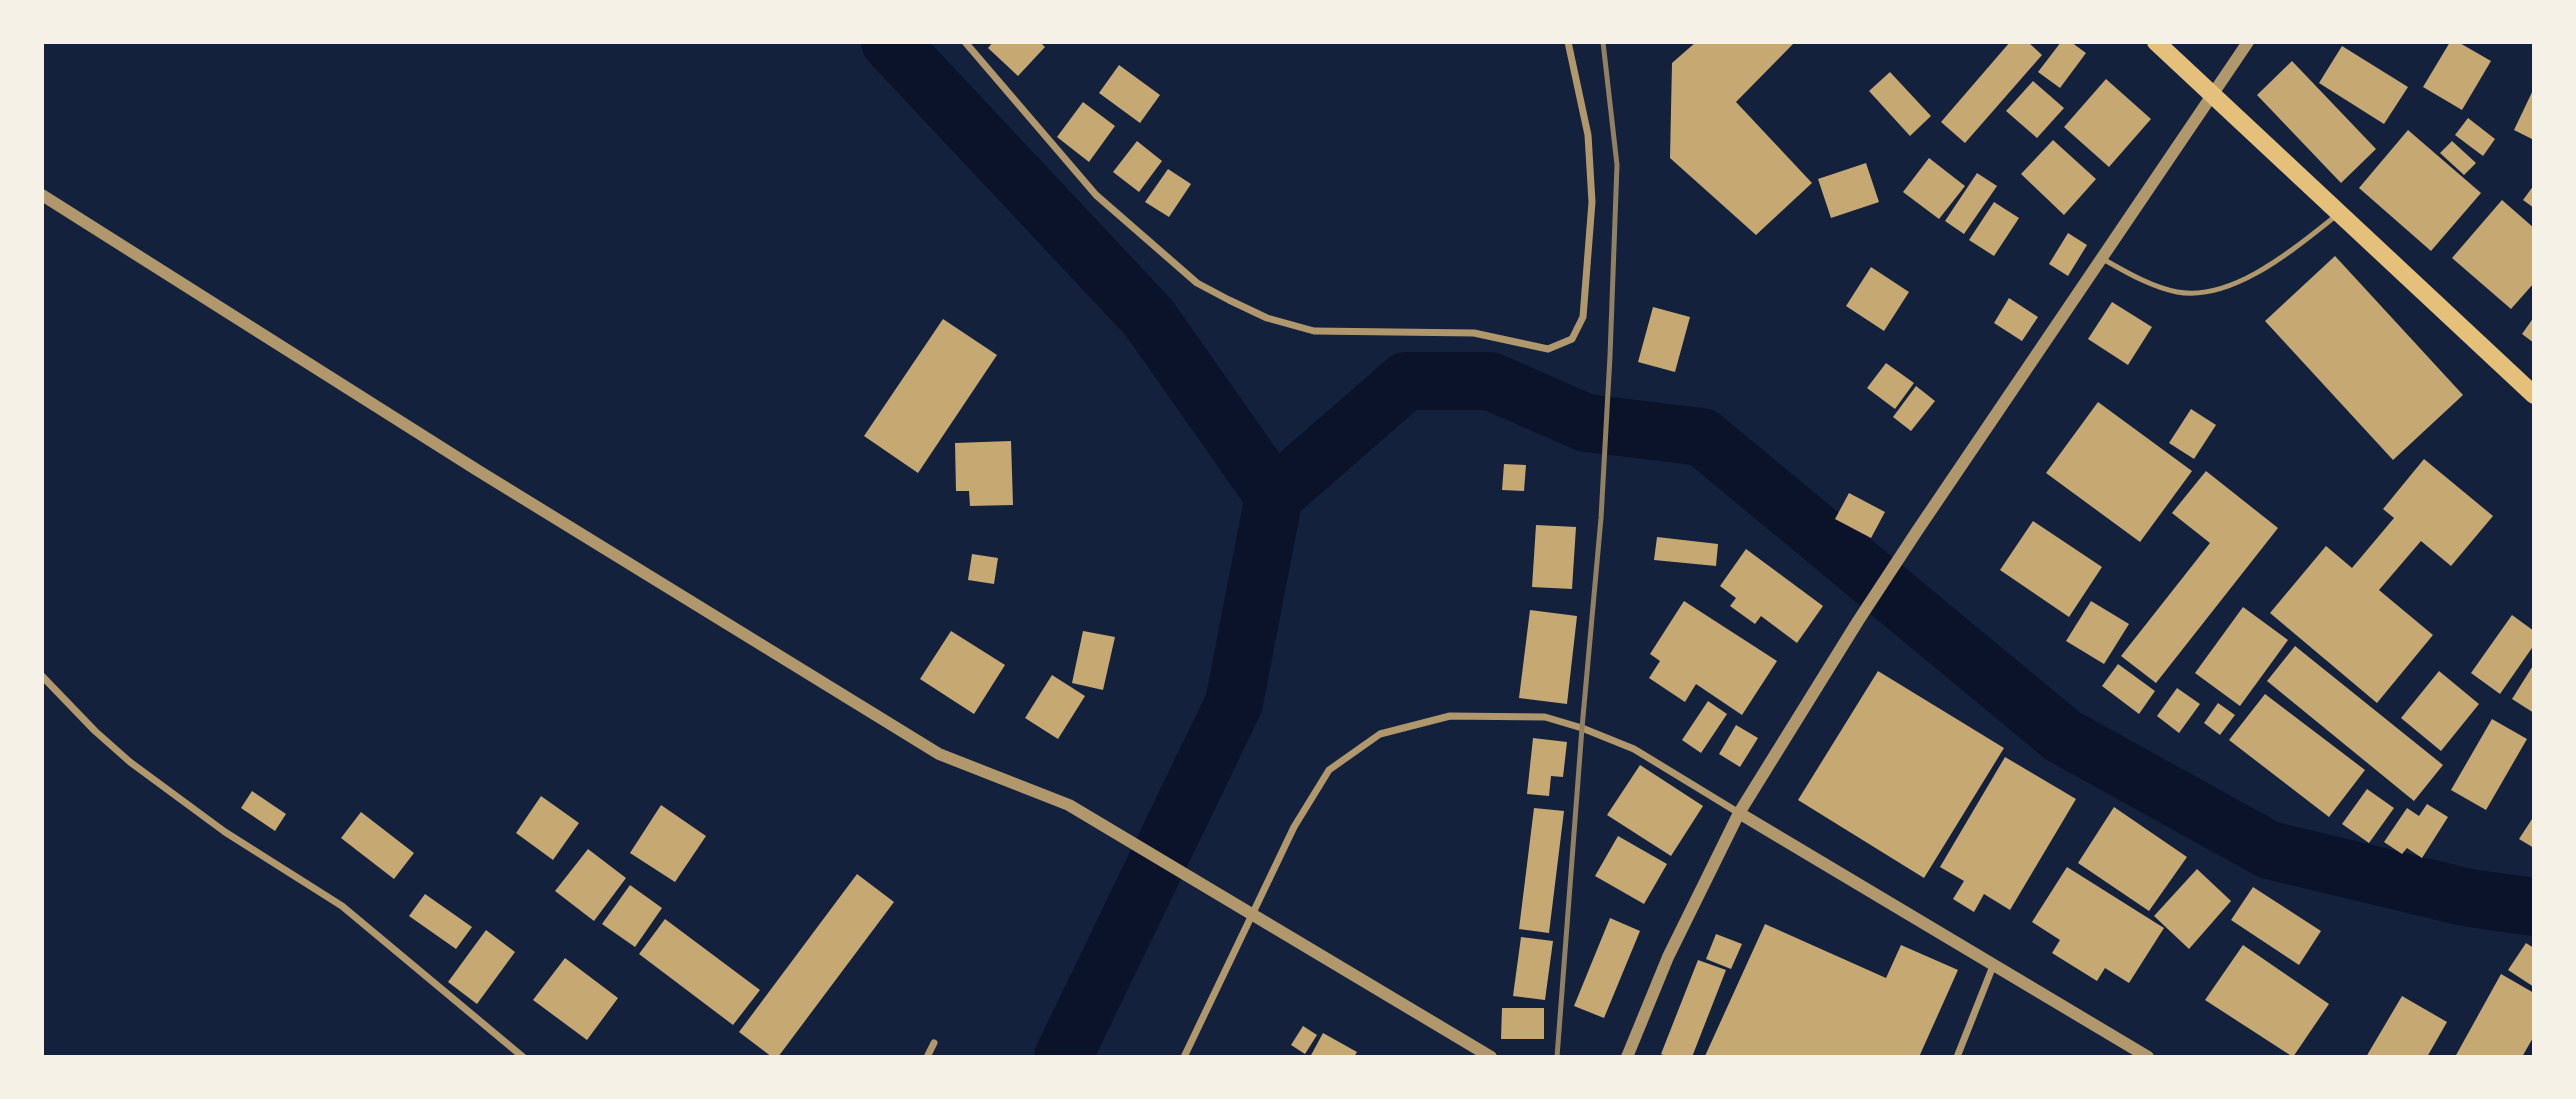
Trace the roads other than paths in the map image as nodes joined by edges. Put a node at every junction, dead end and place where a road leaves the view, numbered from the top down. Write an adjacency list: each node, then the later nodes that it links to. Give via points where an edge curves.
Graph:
1 (965, 42): 2 (street, via 1096,195 1197,283 1229,300 1267,318 1314,331 1474,333 1548,349 1572,339 1583,317 1592,202 1588,135)
2 (1567, 42)
3 (2156, 42): 5 (main road)
4 (2248, 42): 5 (street)
5 (2212, 97): 7 (main road); 8 (street)
6 (42, 195): 17 (street, via 939,754 1069,805)
7 (2339, 213): 8 (lane, via 2277,262 2219,290 2178,292); 9 (main road)
8 (2101, 258): 11 (street, via 1858,621)
9 (2534, 395)
10 (42, 676): 14 (street, via 130,762 225,832 342,906)
11 (1740, 813): 12 (street); 16 (street, via 1634,749 1545,717 1450,716 1380,734 1329,770 1294,827); 18 (street, via 1668,957)
12 (1993, 966): 19 (street); 20 (street)
13 (934, 1043): 15 (street)
14 (523, 1057)
15 (928, 1057)
16 (1184, 1057)
17 (1491, 1057)
18 (1628, 1057)
19 (1957, 1057)
20 (2148, 1057)

